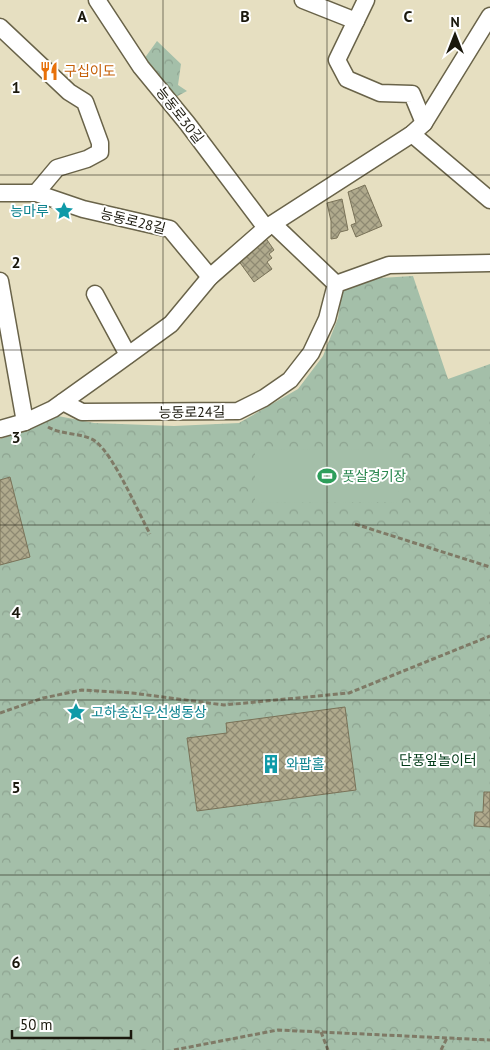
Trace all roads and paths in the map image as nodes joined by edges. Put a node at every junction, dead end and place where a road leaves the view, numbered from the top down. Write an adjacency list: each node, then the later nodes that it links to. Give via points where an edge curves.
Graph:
1 (303, 0): 5 (street)
2 (366, 0): 5 (street)
3 (99, 1): 11 (street, 능동로30길, via 141,67)
4 (490, 16): 7 (street)
5 (356, 21): 7 (street, via 336,60 347,79 380,93 412,94)
6 (0, 27): 9 (street, via 69,92 85,102 100,143 100,152 93,156 56,168)
7 (418, 128): 10 (street); 11 (street)
8 (0, 193): 9 (street, 능동로28길)
9 (36, 194): 13 (street, 능동로28길, via 83,209 170,229)
10 (490, 200)
11 (270, 226): 13 (street); 15 (street, 능동로30길)
12 (490, 263): 15 (street, via 389,265)
13 (210, 277): 17 (street, via 171,324)
14 (0, 282): 19 (street)
15 (336, 284): 18 (street, 능동로24길, via 327,319 312,353 290,380 238,411 82,412)
16 (95, 294): 17 (street)
17 (128, 355): 18 (street)
18 (63, 402): 19 (street)
19 (31, 419): 20 (street); 22 (path, via 54,431 95,441 110,459)
20 (0, 429)
21 (355, 524): 23 (path)
22 (150, 534)
23 (490, 567)
24 (490, 636): 25 (path, via 349,693 224,705 82,690 42,698)
25 (0, 713)
26 (321, 1032): 27 (path); 29 (path, via 278,1030); 30 (path)
27 (447, 1038): 28 (path); 31 (path)
28 (490, 1040)
29 (174, 1050)
30 (328, 1050)
31 (441, 1050)

